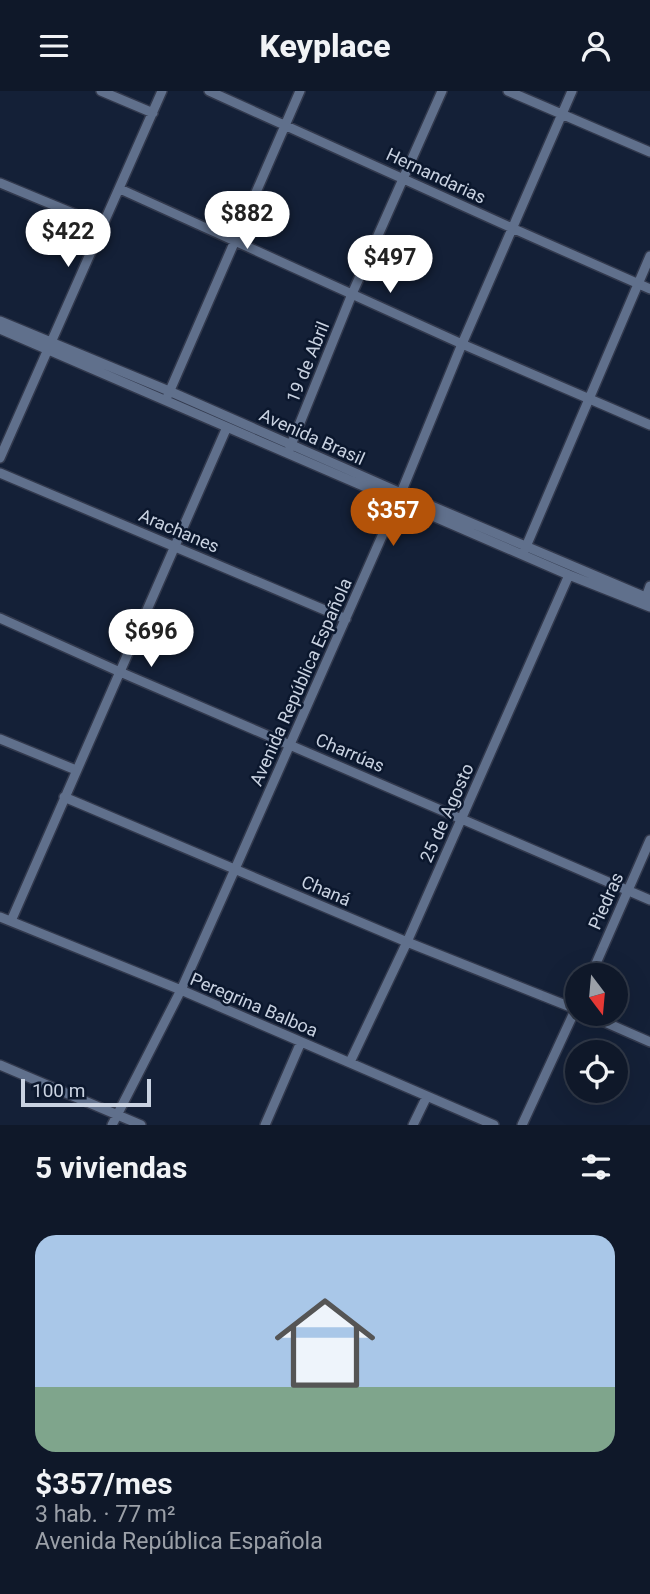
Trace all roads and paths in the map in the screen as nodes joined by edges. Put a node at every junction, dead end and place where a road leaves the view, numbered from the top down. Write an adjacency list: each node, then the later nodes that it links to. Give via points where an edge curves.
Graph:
1 (101, 91): 8 (street)
2 (162, 91): 8 (street)
3 (209, 91): 10 (street, Hernandarias)
4 (300, 91): 10 (street)
5 (443, 91): 12 (street, 19 de Abril)
6 (508, 91): 9 (street)
7 (572, 91): 9 (street, Avenida República Española)
8 (153, 113): 14 (street)
9 (562, 115): 11 (street); 16 (street, Avenida República Española)
10 (285, 125): 12 (street, Hernandarias); 17 (street)
11 (650, 152)
12 (403, 179): 16 (street, Hernandarias); 21 (street, 19 de Abril)
13 (0, 183): 15 (street)
14 (120, 189): 15 (street); 17 (street)
15 (104, 226): 25 (street)
16 (512, 228): 19 (street, Hernandarias); 24 (street, Avenida República Española)
17 (235, 241): 21 (street); 26 (street)
18 (650, 256): 19 (street)
19 (638, 283): 20 (street, Hernandarias); 27 (street)
20 (650, 289)
21 (352, 294): 24 (street); 30 (street, 19 de Abril)
22 (0, 321): 25 (street, Avenida Brasil)
23 (0, 329): 25 (street, Avenida Brasil)
24 (462, 344): 27 (street); 33 (street, Avenida República Española)
25 (50, 346): 26 (street, Avenida Brasil); 31 (street)
26 (167, 395): 29 (street, Avenida Brasil); 30 (street, Avenida Brasil)
27 (590, 398): 28 (street); 35 (street)
28 (650, 425)
29 (227, 427): 30 (street, Avenida Brasil); 34 (street)
30 (289, 448): 33 (street, Avenida Brasil)
31 (0, 458)
32 (0, 473): 34 (street, Arachanes)
33 (400, 497): 35 (street, Avenida Brasil); 40 (street, Avenida República Española)
34 (174, 547): 40 (street, Arachanes); 41 (street)
35 (525, 551): 36 (street, Avenida Brasil); 38 (street, Avenida Brasil)
36 (569, 575): 38 (street, Avenida Brasil); 46 (street, 25 de Agosto)
37 (650, 586): 38 (street)
38 (647, 602)
39 (0, 618): 41 (street, Charrúas)
40 (346, 619): 43 (street, Avenida República Española)
41 (120, 672): 43 (street, Charrúas); 44 (street)
42 (0, 739): 44 (street)
43 (290, 745): 46 (street, Charrúas); 48 (street, Avenida República Española)
44 (76, 771): 45 (street)
45 (65, 797): 48 (street, Chaná); 52 (street)
46 (461, 818): 49 (street, Charrúas); 53 (street, 25 de Agosto)
47 (650, 840): 49 (street, Piedras)
48 (235, 869): 53 (street, Chaná); 55 (street, Avenida República Española)
49 (627, 890): 50 (street, Charrúas); 54 (street, Piedras)
50 (650, 900)
51 (0, 917): 52 (street, Peregrina Balboa)
52 (11, 921): 55 (street, Peregrina Balboa)
53 (407, 942): 56 (street, Chaná); 61 (street, 25 de Agosto)
54 (596, 963)
55 (181, 990): 59 (street, Peregrina Balboa); 64 (street, Avenida República Española)
56 (565, 1004)
57 (571, 1026): 70 (street)
58 (614, 1026): 60 (street, Chaná)
59 (301, 1042): 61 (street, Peregrina Balboa); 67 (street)
60 (650, 1042)
61 (349, 1062): 63 (street, Peregrina Balboa)
62 (0, 1065): 64 (street)
63 (426, 1096): 68 (street); 69 (street, Peregrina Balboa)
64 (117, 1115): 65 (street, Avenida República Española); 66 (street)
65 (112, 1125)
66 (141, 1125)
67 (265, 1125)
68 (412, 1125)
69 (494, 1125)
70 (522, 1125)

